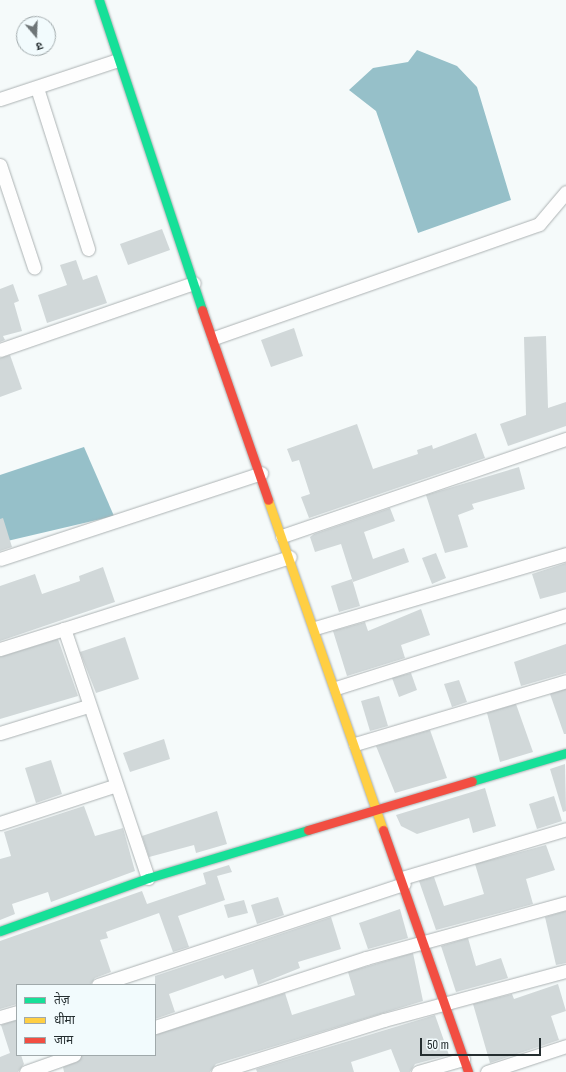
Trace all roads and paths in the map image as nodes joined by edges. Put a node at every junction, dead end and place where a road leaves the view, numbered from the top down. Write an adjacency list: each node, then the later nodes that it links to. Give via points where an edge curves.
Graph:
1 (99, 0): 2 (street)
2 (115, 60): 3 (street); 9 (street)
3 (37, 88): 4 (street); 7 (street)
4 (0, 99)
5 (0, 164): 8 (street)
6 (566, 192): 10 (street, via 539,224)
7 (88, 249)
8 (34, 267)
9 (194, 283): 10 (street); 11 (street)
10 (214, 338): 13 (street)
11 (0, 350)
12 (566, 439): 14 (street)
13 (261, 473): 14 (street); 17 (street)
14 (282, 536): 16 (street)
15 (566, 554): 20 (street)
16 (290, 557): 19 (street); 20 (street)
17 (0, 559)
18 (566, 615): 23 (street)
19 (64, 628): 21 (street); 24 (street)
20 (315, 628): 23 (street)
21 (0, 648)
22 (566, 681): 26 (street)
23 (336, 688): 26 (street)
24 (88, 706): 25 (street); 28 (street)
25 (0, 734)
26 (355, 744): 29 (street)
27 (566, 753): 29 (street)
28 (114, 786): 30 (street); 32 (street)
29 (378, 810): 32 (street); 33 (street)
30 (0, 823)
31 (566, 829): 33 (street)
32 (148, 878): 35 (street)
33 (403, 881): 36 (street); 38 (street)
34 (566, 903): 36 (street)
35 (0, 931)
36 (424, 942): 39 (street); 42 (street, via 366,958)
37 (566, 971): 39 (street)
38 (101, 984)
39 (446, 1006): 45 (street); 47 (street, via 384,1020)
40 (16, 1012): 41 (street)
41 (0, 1017)
42 (156, 1027)
43 (566, 1046): 50 (street)
44 (71, 1056): 46 (street)
45 (463, 1059): 48 (street); 49 (street)
46 (26, 1072)
47 (218, 1072)
48 (418, 1072)
49 (468, 1072)
50 (487, 1072)

